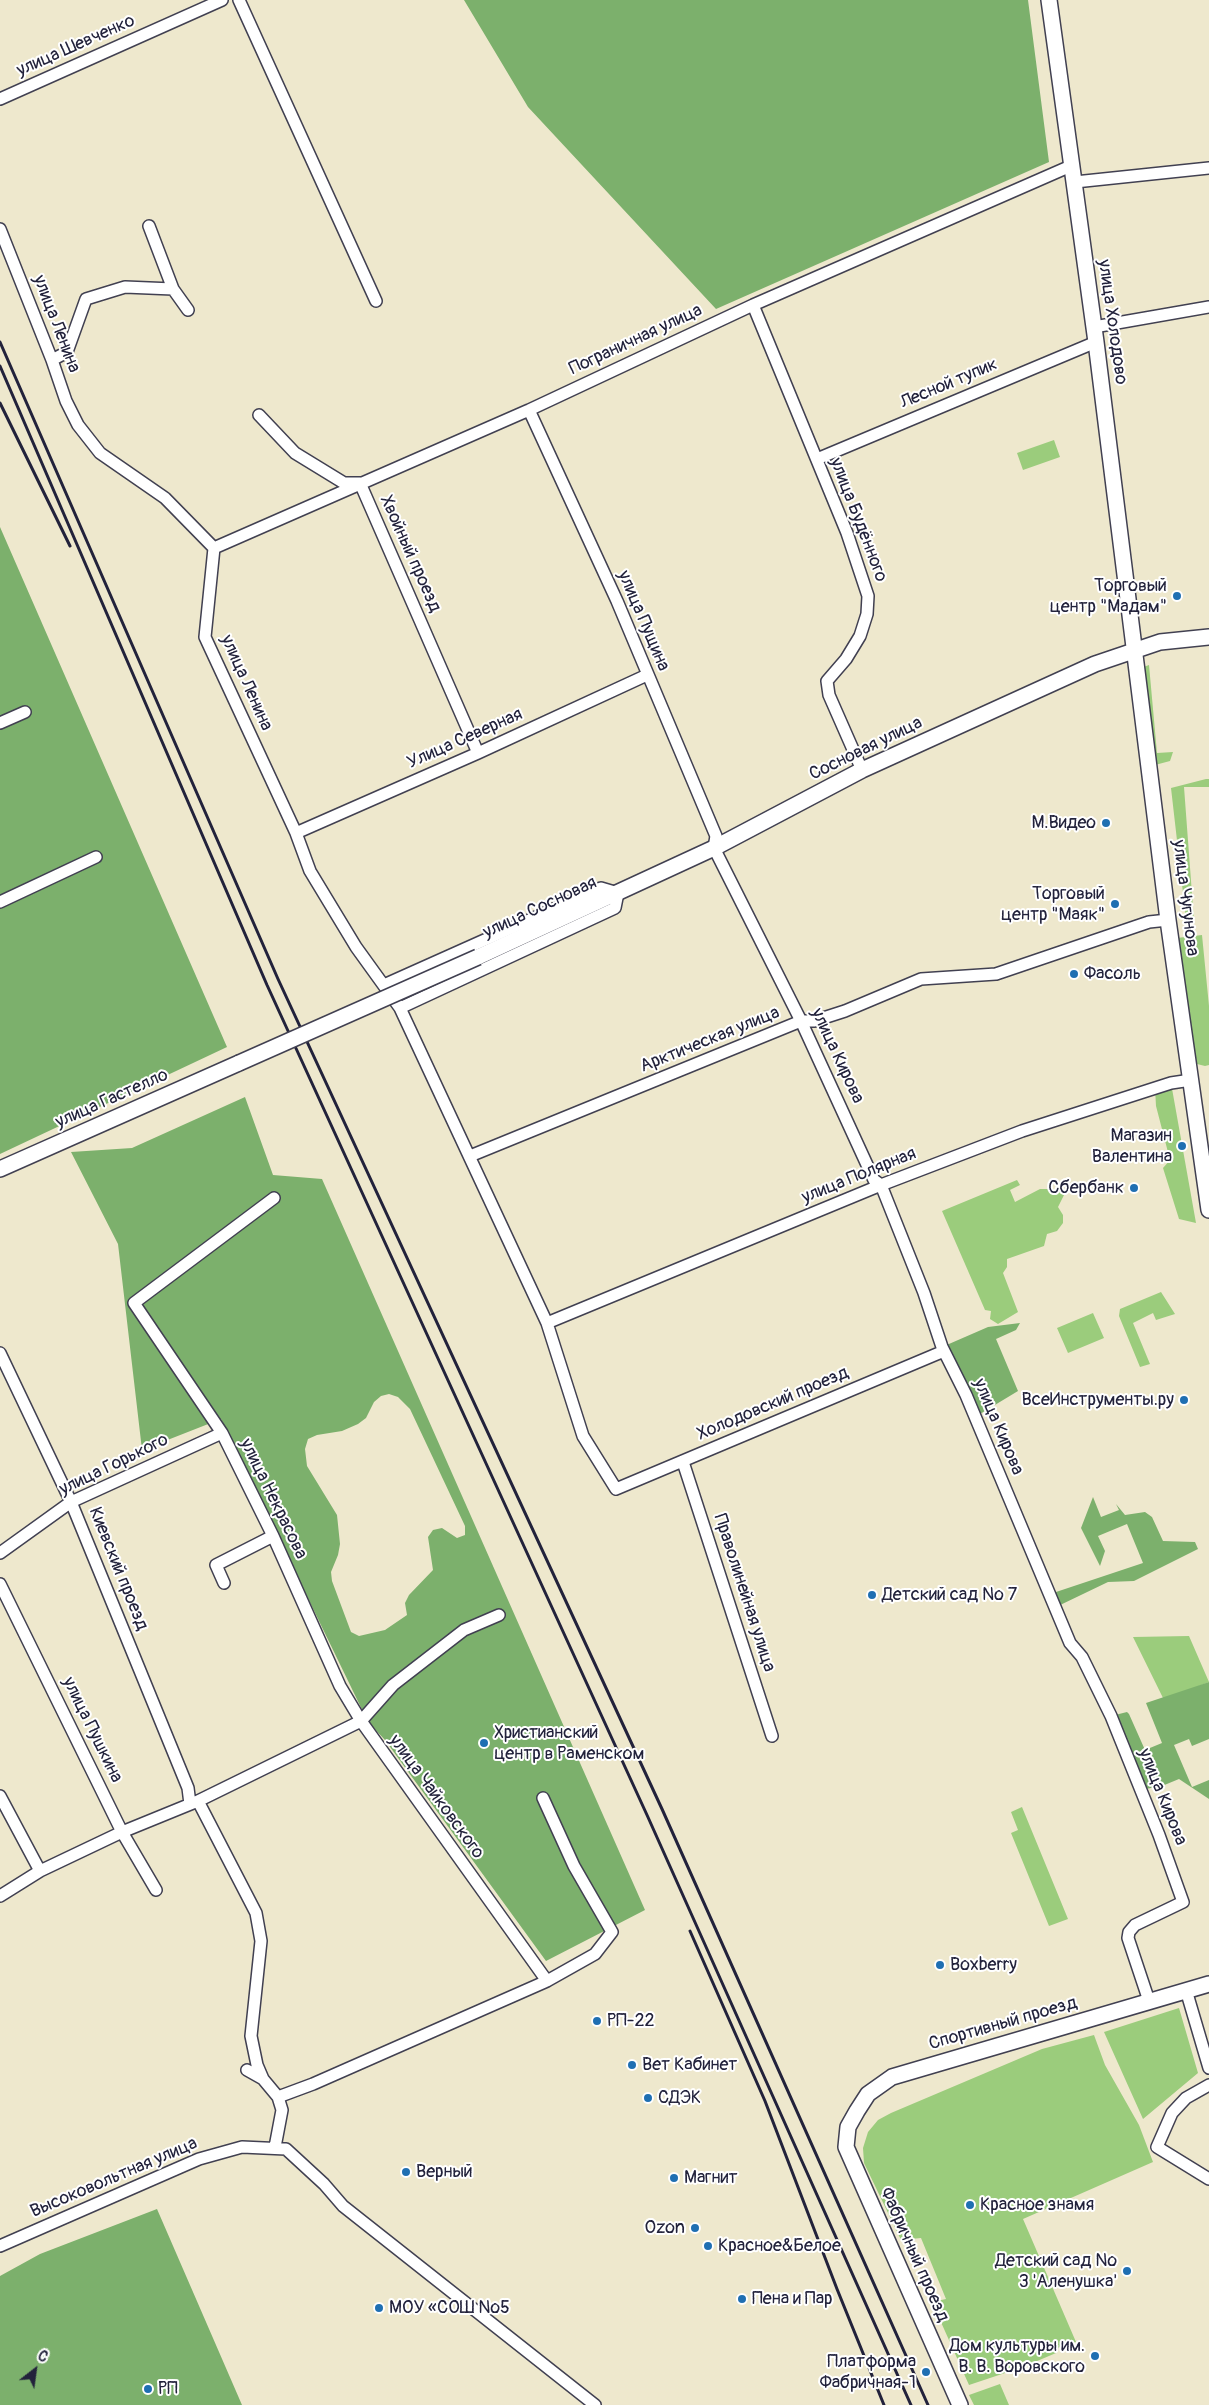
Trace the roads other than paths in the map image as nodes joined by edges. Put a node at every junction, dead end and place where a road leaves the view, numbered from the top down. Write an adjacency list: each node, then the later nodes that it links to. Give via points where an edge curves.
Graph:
1 (222, 0): 4 (street, улица Шевченко)
2 (239, 0): 11 (street)
3 (1049, 0): 5 (main road, улица Холодово)
4 (0, 99)
5 (1073, 165): 7 (main road, улица Холодово); 12 (street, Пограничная улица)
6 (1209, 168): 7 (street)
7 (1075, 182): 15 (main road, улица Холодово)
8 (149, 226): 10 (street)
9 (0, 229): 17 (street, улица Ленина)
10 (173, 289): 14 (street); 17 (street, via 125,287 86,299 67,352)
11 (376, 301)
12 (753, 305): 18 (street, Пограничная улица); 20 (street, улица Будённого)
13 (1209, 306): 15 (street)
14 (188, 310)
15 (1094, 327): 16 (main road, улица Холодово)
16 (1096, 342): 20 (street, Лесной тупик); 24 (main road, улица Холодово)
17 (52, 360): 22 (street, улица Ленина, via 78,425 100,453 165,498)
18 (529, 410): 21 (street, Пограничная улица); 25 (street, улица Пущина, via 617,601)
19 (260, 415): 21 (street, Хвойный проезд, via 295,453 344,483)
20 (817, 459): 29 (street, улица Будённого, via 868,596 867,614 860,636 827,681 829,695)
21 (360, 483): 22 (street, Пограничная улица); 28 (street, Хвойный проезд)
22 (214, 548): 30 (street, улица Ленина, via 206,637)
23 (1209, 637): 24 (main road, Сосновая улица, via 1160,642)
24 (1136, 649): 29 (main road, Сосновая улица, via 1095,664); 35 (main road, улица Чугунова)
25 (647, 675): 28 (street, Улица Северная); 31 (street, улица Пущина, via 716,836)
26 (25, 712): 27 (street)
27 (0, 723)
28 (478, 753): 30 (street, Улица Северная)
29 (862, 770): 31 (main road, Сосновая улица)
30 (296, 833): 36 (street, улица Ленина, via 310,871 356,947)
31 (714, 848): 33 (main road, Сосновая улица); 38 (street, улица Кирова)
32 (96, 857): 34 (street)
33 (618, 893): 36 (street, via 601,888); 37 (street, via 615,908); 39 (main road, улица Сосновая, bridge)
34 (0, 902)
35 (1168, 920): 38 (street, Арктическая улица, via 1149,922 996,974 921,980 845,1011 814,1021); 40 (main road, улица Чугунова)
36 (384, 984): 37 (street, улица Ленина)
37 (400, 1008): 41 (street, улица Ленина)
38 (801, 1021): 41 (street, Арктическая улица); 43 (street, улица Кирова, via 874,1180)
39 (239, 1063): 42 (main road, улица Гастелло)
40 (1191, 1080): 43 (street, улица Полярная, via 1171,1083 1022,1131); 45 (main road, улица Чугунова)
41 (470, 1156): 46 (street, улица Ленина)
42 (0, 1169)
43 (880, 1185): 46 (street, улица Полярная); 47 (street, улица Кирова)
44 (274, 1198): 49 (street, улица Некрасова, via 134,1303)
45 (1209, 1210)
46 (547, 1323): 51 (street, улица Ленина, via 584,1436)
47 (944, 1351): 50 (street, Холодовский проезд); 70 (street, улица Кирова, via 966,1395 1070,1643 1082,1657 1112,1716 1183,1902 1135,1925 1129,1932 1128,1938)
48 (0, 1353): 52 (street, Киевский проезд)
49 (222, 1433): 52 (street, улица Горького); 53 (street, улица Некрасова)
50 (683, 1462): 51 (street, Холодовский проезд); 59 (street, Праволинейная улица)
51 (616, 1488)
52 (71, 1502): 54 (street, улица Горького); 62 (street, Киевский проезд)
53 (273, 1536): 55 (street, via 216,1565); 58 (street, улица Некрасова, via 340,1686)
54 (0, 1553)
55 (224, 1583)
56 (0, 1584): 63 (street, улица Пушкина)
57 (499, 1615): 58 (street, via 464,1630 393,1685)
58 (361, 1721): 62 (street); 67 (street, улица Чайковского)
59 (772, 1736)
60 (0, 1796): 64 (street)
61 (544, 1798): 67 (street, via 574,1866 612,1932 595,1954)
62 (194, 1803): 63 (street); 73 (street, Киевский проезд, via 256,1913 262,1941 251,2036)
63 (122, 1832): 64 (street); 65 (street, улица Пушкина)
64 (40, 1871): 66 (street)
65 (156, 1890)
66 (0, 1896)
67 (547, 1981): 75 (street)
68 (1209, 1984): 69 (main road, Спортивный проезд)
69 (1186, 1990): 70 (main road, Спортивный проезд); 71 (street)
70 (1149, 2001): 77 (main road, Спортивный проезд, via 892,2077 868,2094 848,2127)
71 (1209, 2068)
72 (247, 2070): 73 (street)
73 (263, 2079): 75 (street)
74 (1209, 2085): 78 (street, via 1186,2098 1172,2113 1157,2148)
75 (278, 2098): 76 (street, via 282,2110)
76 (275, 2147): 79 (street, Высоковольтная улица, via 242,2147 187,2163); 80 (street, Высоковольтная улица, via 286,2148 349,2211)
77 (846, 2147): 81 (main road, Фабричный проезд)
78 (1209, 2179)
79 (0, 2246)
80 (595, 2405)
81 (960, 2405)

